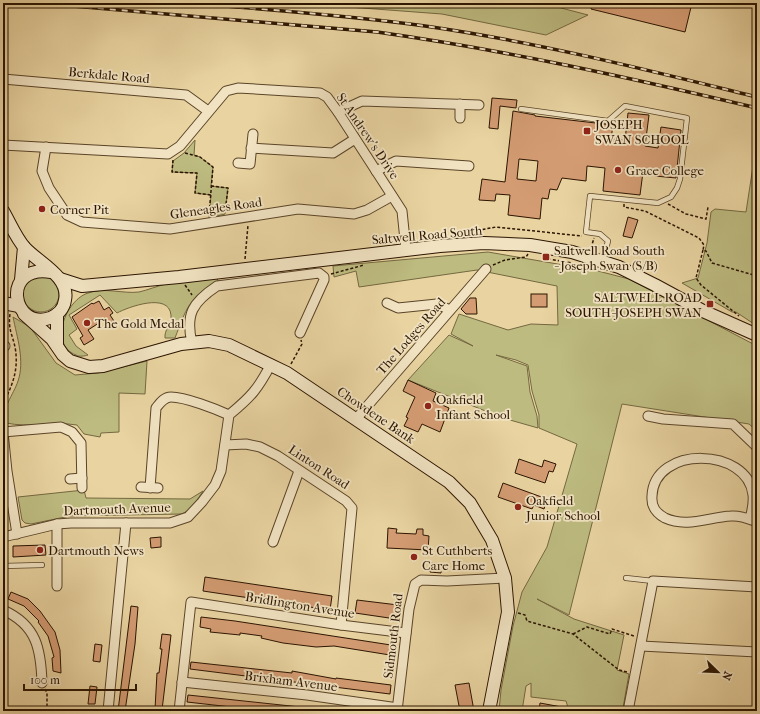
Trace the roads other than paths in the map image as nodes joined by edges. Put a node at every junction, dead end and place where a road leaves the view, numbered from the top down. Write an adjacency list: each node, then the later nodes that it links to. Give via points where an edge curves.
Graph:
1 (3, 79): 5 (street, Berkdale Road, via 186,95)
2 (460, 104): 3 (street); 6 (street, via 362,100); 7 (street)
3 (478, 105)
4 (521, 109): 20 (lane, via 608,121 625,106 687,118 680,179 671,197 658,203 590,196 586,232 600,234 608,241)
5 (208, 111): 6 (street, St Andrew's Drive, via 226,91 238,88 320,94 327,97); 11 (street, St Andrew's Drive, via 174,151 162,155)
6 (338, 112): 9 (street, St Andrew's Drive)
7 (460, 118)
8 (253, 134): 12 (street)
9 (355, 139): 12 (street, via 333,153); 15 (street, St Andrew's Drive)
10 (3, 145): 11 (street)
11 (46, 147): 16 (street, Gleneagles Road, via 42,171 49,188 67,215 82,222 170,229 298,210 354,214)
12 (251, 148): 13 (street, via 250,164)
13 (238, 164)
14 (470, 166): 15 (street, via 396,161)
15 (376, 171): 16 (street, St Andrew's Drive)
16 (392, 196): 19 (street, St Andrew's Drive, via 402,211)
17 (3, 211): 18 (street)
18 (24, 247): 22 (street); 23 (street)
19 (406, 250): 20 (street, Saltwell Road South, via 484,243 530,245 572,252); 24 (street, Saltwell Road South)
20 (603, 261): 32 (street, Saltwell Road South)
21 (486, 269): 28 (street, The Lodges Road)
22 (56, 275): 23 (street, via 38,270 27,274); 24 (street, Saltwell Road South); 25 (street, via 65,287)
23 (21, 280): 26 (street)
24 (82, 286): 25 (street, Saltwell Road South)
25 (66, 295): 30 (street, via 65,303)
26 (7, 297): 29 (street)
27 (387, 303): 28 (street, via 398,308 437,304)
28 (450, 310): 38 (street, The Lodges Road)
29 (18, 311): 30 (street, via 34,319 44,320); 34 (street, Chowdene Bank)
30 (58, 314): 34 (street)
31 (300, 333): 33 (street, via 324,280 320,273 217,286 197,302 190,318)
32 (757, 335)
33 (192, 343): 34 (street, Chowdene Bank, via 103,366 89,367 70,361); 35 (street, Chowdene Bank, via 209,341 229,345)
34 (57, 345)
35 (271, 364): 36 (street, via 259,388); 38 (street, Chowdene Bank)
36 (229, 415): 40 (street, Dartmouth Avenue); 47 (street, via 211,407 170,397 162,401 156,408)
37 (648, 416): 41 (street, via 734,424)
38 (356, 419): 56 (street, Chowdene Bank, via 449,482 470,503 492,540)
39 (3, 432): 42 (street); 44 (street, via 61,427 72,432 81,443)
40 (225, 445): 43 (street, Linton Road, via 246,444 260,447 278,456); 49 (street, Dartmouth Avenue, via 221,471 215,485 188,517 170,523)
41 (757, 447)
42 (5, 471): 51 (street)
43 (298, 471): 53 (street); 62 (street, Linton Road, via 346,501 352,508)
44 (82, 478): 45 (street); 46 (street)
45 (70, 479)
46 (82, 488)
47 (150, 488)
48 (754, 520): 48 (street, via 732,515 695,522 667,518 656,512 652,501 652,489 657,476 668,466 700,458 717,460 733,466 747,478 753,494)
49 (126, 523): 50 (street, Dartmouth Avenue); 69 (street)
50 (57, 524): 51 (street, Dartmouth Avenue); 59 (street, Dartmouth Avenue)
51 (17, 534): 52 (street, Dartmouth Avenue)
52 (3, 537)
53 (273, 542)
54 (42, 565): 55 (lane)
55 (3, 566)
56 (505, 578): 63 (street, Sidmouth Road, via 421,580 412,590); 71 (street, Chowdene Bank, via 508,612)
57 (626, 578): 58 (lane)
58 (653, 581): 60 (street); 64 (street)
59 (57, 586)
60 (757, 587)
61 (3, 610): 67 (street, via 28,627 37,644)
62 (341, 625): 63 (street, Bridlington Avenue); 66 (street, Bridlington Avenue, via 191,602)
63 (406, 633): 68 (street, Sidmouth Road)
64 (641, 642): 65 (street); 72 (street)
65 (757, 652)
66 (182, 682): 68 (street, Brixham Avenue, via 307,695); 70 (street)
67 (42, 684)
68 (397, 709)
69 (108, 711)
70 (179, 711)
71 (489, 711)
72 (628, 711)

